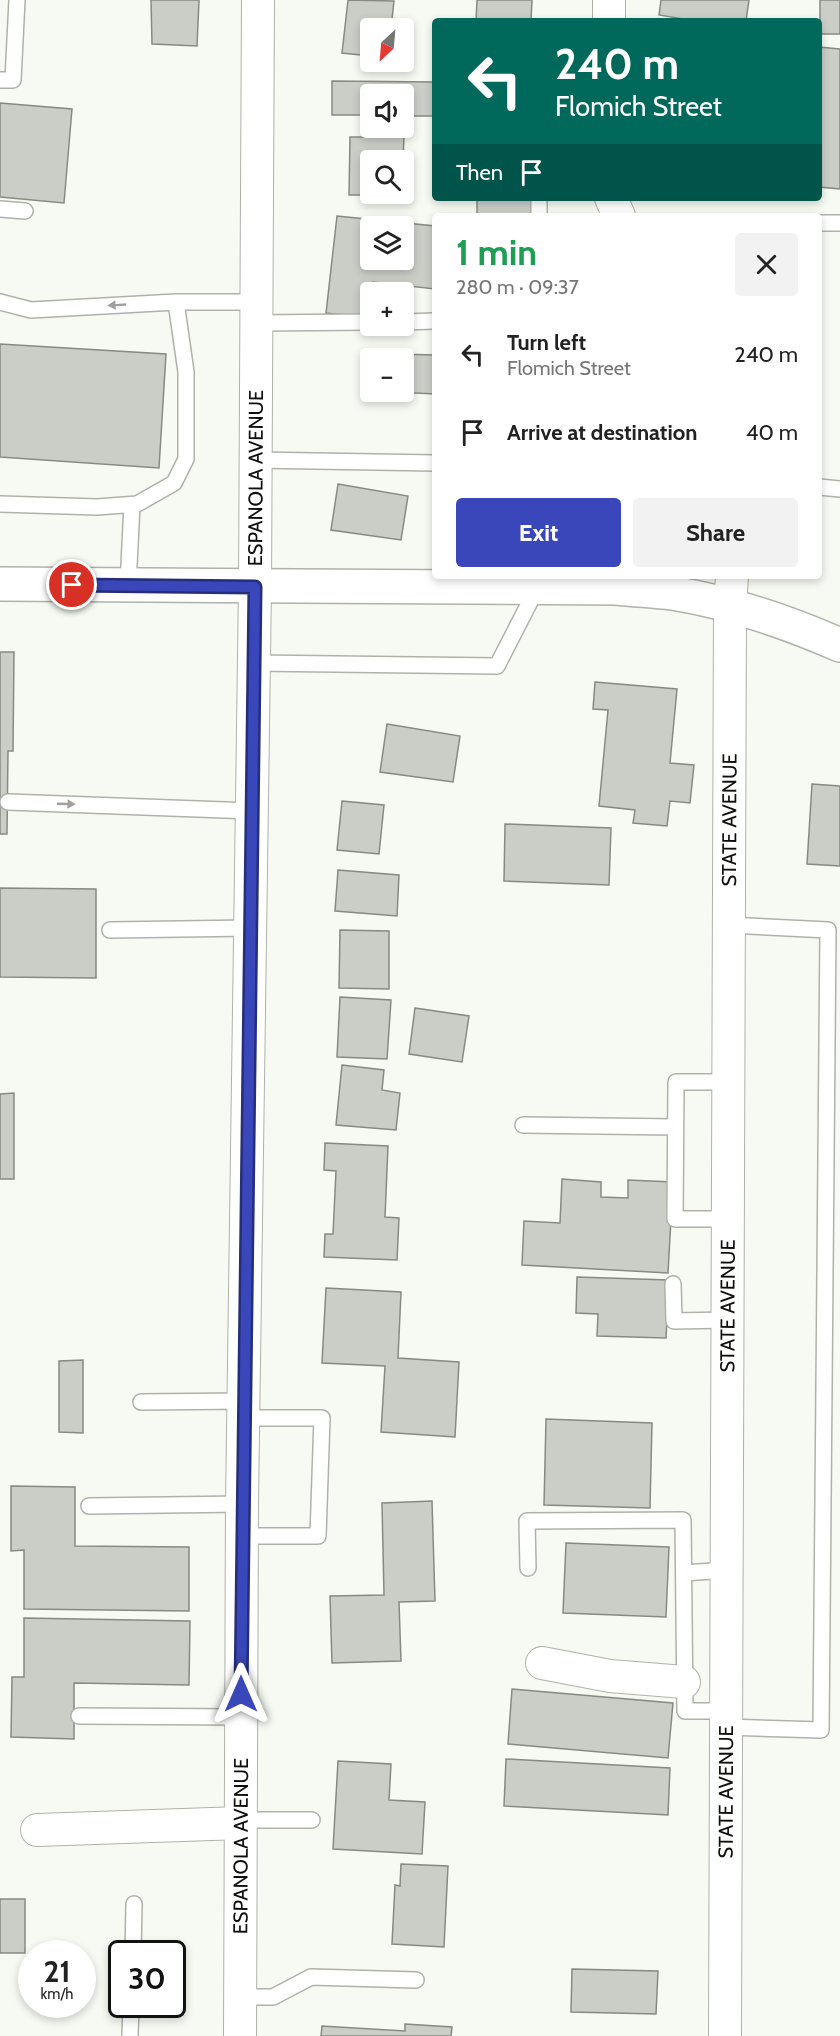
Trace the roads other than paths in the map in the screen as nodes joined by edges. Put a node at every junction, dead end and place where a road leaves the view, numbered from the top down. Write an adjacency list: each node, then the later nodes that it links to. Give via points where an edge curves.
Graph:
1 (16, 0): 5 (lane, via 13,80)
2 (258, 0): 12 (street, ESPANOLA AVENUE)
3 (609, 0): 4 (street)
4 (609, 18)
5 (0, 80)
6 (0, 208): 7 (lane)
7 (25, 211)
8 (822, 223): 9 (lane)
9 (840, 223)
10 (0, 302): 11 (lane, one-way to 10, via 31,310)
11 (176, 302): 12 (lane); 21 (lane, via 186,372 186,459 174,483)
12 (256, 313): 13 (lane); 16 (street, ESPANOLA AVENUE)
13 (360, 321)
14 (432, 321): 15 (lane)
15 (414, 322)
16 (255, 460): 17 (lane); 24 (street, ESPANOLA AVENUE)
17 (432, 463)
18 (822, 487): 19 (lane)
19 (840, 489)
20 (0, 504): 21 (lane)
21 (132, 504): 23 (lane)
22 (0, 584): 23 (street)
23 (128, 585): 24 (street)
24 (255, 587): 25 (street); 28 (street, ESPANOLA AVENUE)
25 (537, 588): 26 (street, via 616,588 672,594); 28 (lane, via 497,666)
26 (731, 591): 27 (street); 31 (street, STATE AVENUE)
27 (840, 645)
28 (254, 663): 30 (street, ESPANOLA AVENUE)
29 (8, 802): 30 (lane, one-way to 30)
30 (252, 811): 32 (street, ESPANOLA AVENUE)
31 (729, 925): 34 (street, STATE AVENUE); 52 (lane, via 828,930 828,942 821,1730)
32 (250, 928): 33 (lane); 41 (street, ESPANOLA AVENUE)
33 (110, 930)
34 (728, 1082): 36 (lane, via 676,1082); 37 (street, STATE AVENUE)
35 (523, 1125): 36 (lane)
36 (675, 1127): 37 (lane, via 675,1218)
37 (728, 1219): 39 (street, STATE AVENUE)
38 (673, 1284): 39 (lane, via 674,1321)
39 (727, 1320): 46 (street, STATE AVENUE)
40 (141, 1401): 41 (lane)
41 (243, 1409): 42 (street, ESPANOLA AVENUE); 44 (lane, via 322,1418 318,1536)
42 (242, 1504): 43 (lane); 44 (street, ESPANOLA AVENUE)
43 (89, 1506)
44 (242, 1536): 51 (street, ESPANOLA AVENUE)
45 (528, 1568): 47 (lane, via 527,1521 683,1520)
46 (726, 1570): 47 (lane); 52 (street, STATE AVENUE)
47 (684, 1573): 49 (lane)
48 (542, 1663): 49 (street, via 609,1676)
49 (684, 1682): 52 (lane, via 685,1711)
50 (79, 1716): 51 (lane)
51 (241, 1717): 54 (street, ESPANOLA AVENUE)
52 (726, 1719): 63 (street, STATE AVENUE)
53 (312, 1820): 54 (lane)
54 (241, 1821): 55 (street); 59 (street, ESPANOLA AVENUE)
55 (37, 1830)
56 (134, 1904): 57 (lane)
57 (133, 1940)
58 (416, 1980): 59 (lane, via 311,1977 273,1997)
59 (240, 1997): 62 (street, ESPANOLA AVENUE)
60 (131, 2018): 61 (lane)
61 (130, 2036)
62 (240, 2036)
63 (725, 2036)

